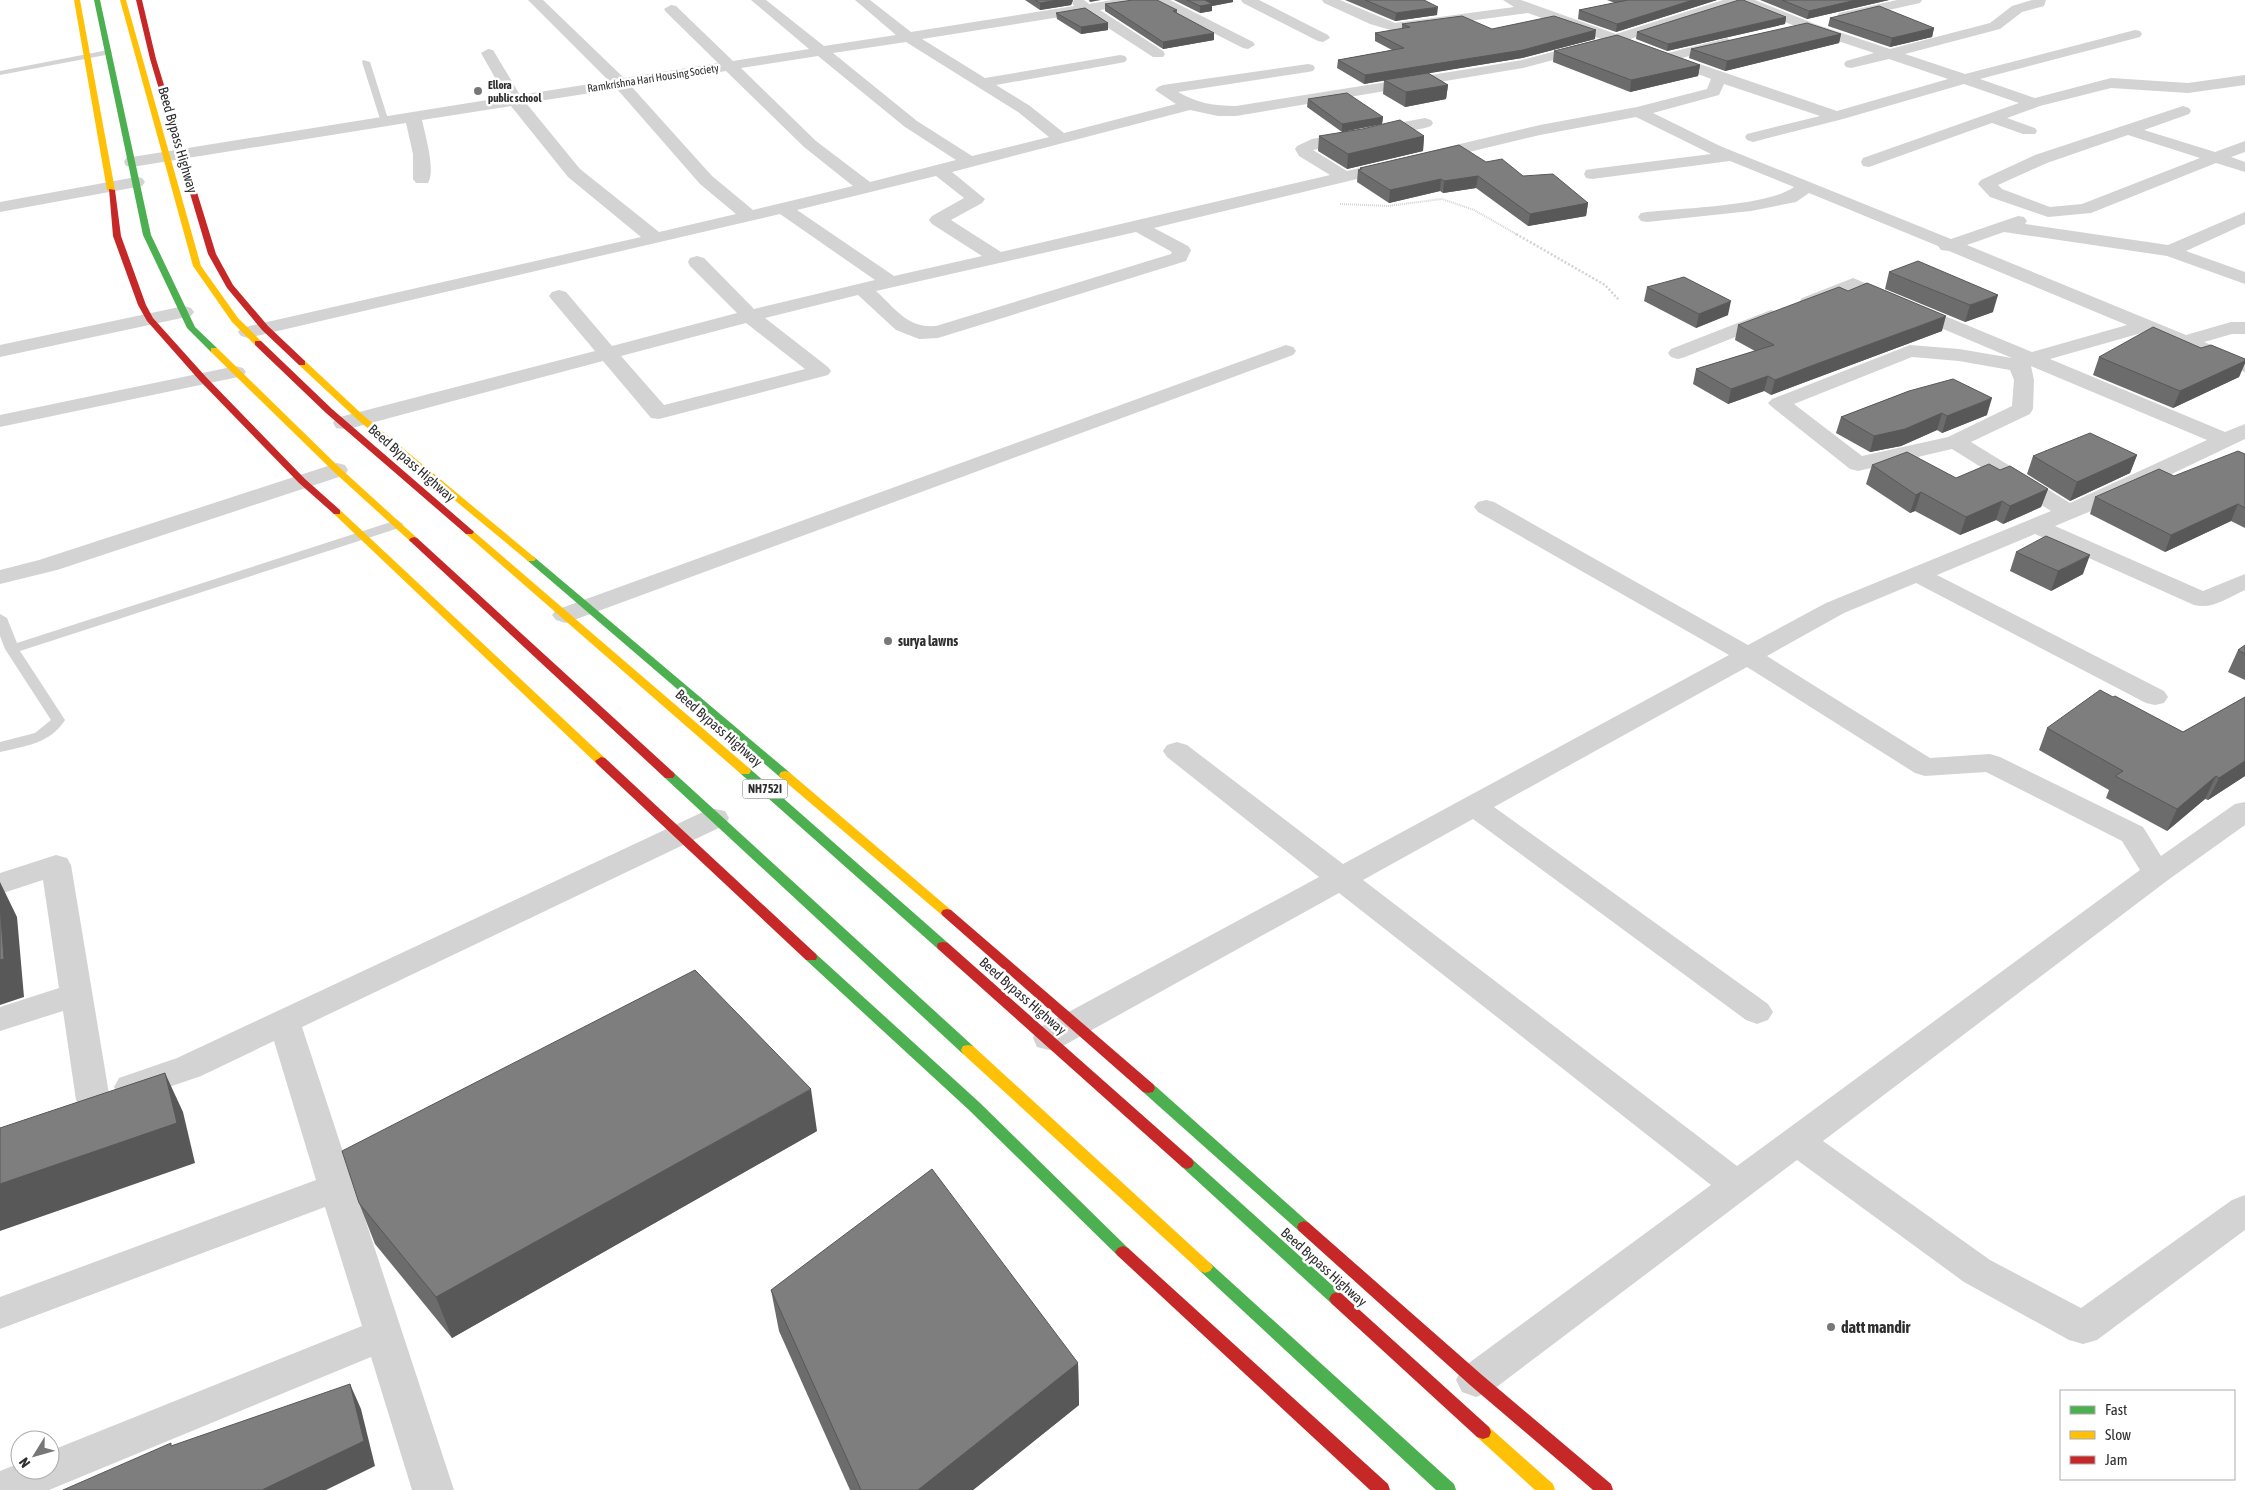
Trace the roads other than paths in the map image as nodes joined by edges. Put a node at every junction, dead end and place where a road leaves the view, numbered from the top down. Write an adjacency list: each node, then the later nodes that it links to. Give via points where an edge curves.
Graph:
1 (77, 0): 38 (main road)
2 (97, 0): 34 (main road)
3 (123, 0): 67 (main road, Beed Bypass Highway / NH752I)
4 (138, 0): 67 (main road)
5 (535, 0): 50 (street)
6 (758, 0): 33 (street)
7 (862, 0): 27 (street)
8 (1074, 0): 18 (street)
9 (1138, 0): 18 (street, Ramkrishna Hari Housing Society)
10 (1159, 0): 32 (street)
11 (1248, 0): 29 (street)
12 (1329, 0): 20 (street, via 1394,27)
13 (1510, 0): 20 (street)
14 (1737, 0): 30 (street)
15 (1743, 0): 23 (street)
16 (1914, 0): 19 (street)
17 (2039, 0): 28 (street, via 2039,3 2017,9 1995,26)
18 (1088, 8): 27 (street, Ramkrishna Hari Housing Society); 36 (street)
19 (1877, 8): 22 (street); 23 (street)
20 (1529, 9): 30 (street)
21 (671, 10): 43 (street)
22 (1902, 18)
23 (1804, 25): 25 (street); 37 (street)
24 (1927, 27): 28 (street)
25 (1776, 31)
26 (2135, 34): 47 (street)
27 (908, 37): 33 (street, Ramkrishna Hari Housing Society); 49 (street)
28 (1952, 37): 37 (street)
29 (1323, 38)
30 (1616, 39): 39 (street); 53 (street, via 1523,64 1349,95 1236,111)
31 (1739, 40): 39 (street)
32 (1248, 45)
33 (823, 51): 43 (street, Ramkrishna Hari Housing Society); 72 (street, via 911,124)
34 (108, 52): 38 (lane); 71 (main road)
35 (488, 53): 51 (street)
36 (1158, 54)
37 (1890, 54): 42 (street); 47 (street)
38 (87, 56): 45 (lane); 81 (main road)
39 (1668, 57): 46 (street)
40 (1120, 59): 49 (street)
41 (366, 62): 59 (lane)
42 (1851, 64)
43 (731, 66): 50 (street, Ramkrishna Hari Housing Society); 82 (street, via 810,144)
44 (1308, 68): 53 (street, via 1163,90)
45 (0, 73)
46 (1719, 77): 55 (street, via 1714,92); 56 (street)
47 (1964, 79): 52 (street); 56 (street)
48 (2245, 80): 52 (street, via 2188,88 2111,83)
49 (983, 83): 65 (street, via 1024,109)
50 (621, 84): 51 (street, Ramkrishna Hari Housing Society); 87 (street, via 706,180)
51 (516, 100): 57 (street, Ramkrishna Hari Housing Society); 92 (street, via 574,173)
52 (2034, 103): 58 (street)
53 (1190, 106): 65 (street)
54 (2183, 111): 61 (street)
55 (1638, 112): 68 (street); 69 (street)
56 (1837, 116): 64 (street)
57 (413, 117): 59 (street, Ramkrishna Hari Housing Society); 78 (street, via 421,154)
58 (1992, 118): 63 (street); 73 (street)
59 (385, 122): 67 (street, Ramkrishna Hari Housing Society)
60 (1426, 123): 62 (street)
61 (2128, 130): 70 (street); 83 (street, via 2041,159 1987,184)
62 (1386, 131): 68 (street); 77 (street, via 1312,144 1303,149)
63 (2029, 131)
64 (1753, 137)
65 (1061, 140): 72 (street)
66 (2245, 146): 70 (street)
67 (174, 156): 71 (street, Ramkrishna Hari Housing Society); 106 (main road, via 215,261); 106 (main road, Beed Bypass Highway / NH752I, via 197,266 235,320)
68 (1428, 156): 77 (street)
69 (1734, 156): 76 (street); 80 (street)
70 (2217, 158): 74 (street); 86 (street, via 2085,209)
71 (132, 162): 79 (main road)
72 (970, 162): 75 (street)
73 (1869, 162)
74 (2245, 167)
75 (939, 170): 82 (street); 95 (street, via 976,199 938,220)
76 (1592, 174)
77 (1343, 176): 90 (street)
78 (422, 179)
79 (136, 182): 81 (street); 101 (main road, via 147,235)
80 (1807, 186): 88 (street, via 1790,198 1751,206); 93 (street)
81 (111, 187): 84 (street); 103 (main road, via 117,236)
82 (868, 188): 85 (street)
83 (1996, 193): 86 (street); 93 (street)
84 (0, 207)
85 (783, 208): 87 (street); 98 (street)
86 (2048, 212): 91 (street)
87 (749, 216): 92 (street)
88 (1646, 217)
89 (2244, 218): 94 (street)
90 (1138, 226): 95 (street); 99 (street, via 1182,250 1179,257 938,332 919,333 903,326)
91 (2001, 226): 93 (street); 94 (street)
92 (656, 239): 106 (street)
93 (1956, 242): 104 (street)
94 (2170, 251): 97 (street)
95 (998, 258): 98 (street)
96 (698, 262): 102 (street)
97 (2245, 278)
98 (891, 282): 99 (street)
99 (862, 288): 102 (street)
100 (559, 296): 110 (street)
101 (184, 312): 103 (street); 114 (main road, via 191,328)
102 (750, 316): 110 (street); 110 (street, via 821,370 659,413)
103 (150, 319): 108 (street); 115 (main road)
104 (2147, 325): 107 (street); 112 (street)
105 (2245, 328): 107 (street, via 2231,328)
106 (256, 330): 116 (main road, Beed Bypass Highway / NH752I); 116 (main road)
107 (2186, 341): 113 (street)
108 (0, 351)
109 (1286, 351): 130 (street)
110 (608, 352): 116 (street)
111 (1678, 353): 112 (street, via 1853,284)
112 (2023, 362): 118 (street); 119 (street, via 2022,409); 119 (street, via 1910,351 1779,403 1858,464)
113 (2245, 366)
114 (236, 372): 115 (street); 120 (main road)
115 (203, 379): 117 (street); 121 (main road)
116 (352, 421): 130 (main road); 131 (main road, Beed Bypass Highway / NH752I)
117 (0, 422)
118 (2235, 436): 123 (street)
119 (1955, 442): 123 (street)
120 (337, 470): 121 (street); 124 (main road)
121 (302, 481): 126 (main road); 128 (street, via 48,565)
122 (1486, 506): 134 (street)
123 (2069, 512): 125 (street)
124 (396, 524): 126 (lane); 140 (main road)
125 (2036, 526): 127 (street); 129 (street, via 2203,600)
126 (363, 535): 133 (lane); 141 (main road)
127 (1917, 574): 134 (street, via 1835,608); 135 (street)
128 (0, 577)
129 (2245, 581)
130 (588, 606): 131 (street); 149 (main road)
131 (565, 615): 150 (main road, Beed Bypass Highway / NH752I)
132 (0, 618): 133 (lane)
133 (12, 649): 136 (lane, via 58,720 47,734)
134 (1747, 656): 138 (street); 142 (street, via 1925,767 1990,763 2134,834)
135 (2156, 697)
136 (0, 747)
137 (1177, 751): 143 (street)
138 (1472, 805): 143 (street); 146 (street)
139 (2245, 811): 142 (street)
140 (715, 818): 141 (street); 161 (main road)
141 (678, 835): 148 (street); 160 (main road, via 974,1106 1115,1245)
142 (2157, 873): 151 (street)
143 (1341, 877): 149 (street); 152 (street)
144 (0, 884): 145 (street, via 56,865)
145 (77, 994): 147 (street); 148 (street, via 79,1105 189,1067)
146 (1757, 1012)
147 (0, 1019)
148 (284, 1022): 153 (street)
149 (1075, 1023): 150 (street); 157 (main road)
150 (1049, 1038): 162 (main road, Beed Bypass Highway / NH752I)
151 (1797, 1141): 152 (street); 154 (street, via 1977,1271 2083,1328)
152 (1737, 1186): 157 (street)
153 (337, 1187): 155 (street); 156 (street)
154 (2245, 1210)
155 (0, 1313)
156 (383, 1335): 158 (street); 159 (street)
157 (1476, 1380): 163 (main road)
158 (2, 1490)
159 (433, 1490)
160 (1382, 1490)
161 (1448, 1490)
162 (1547, 1490)
163 (1605, 1490)

